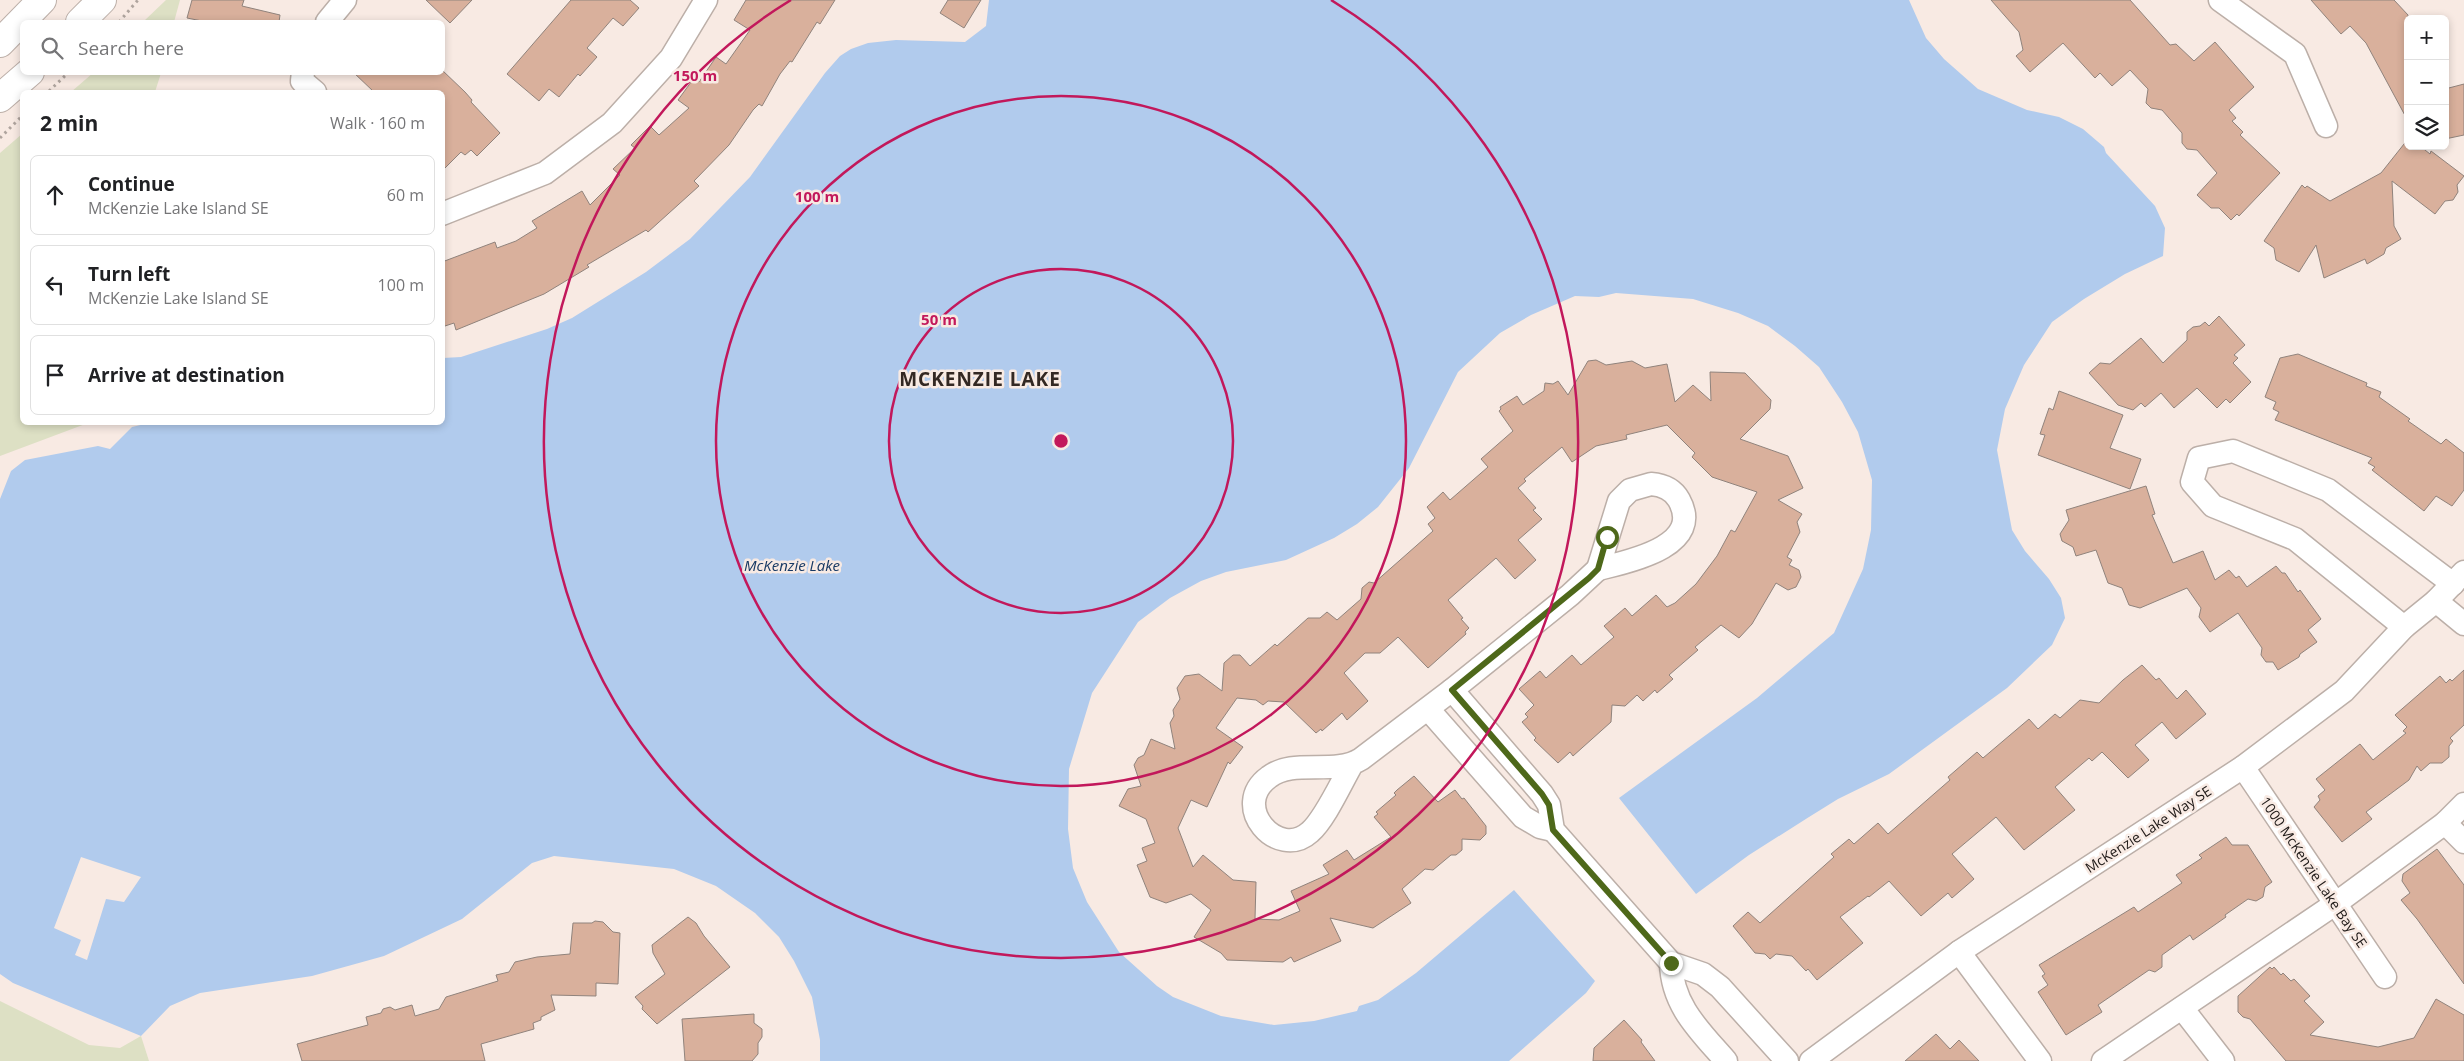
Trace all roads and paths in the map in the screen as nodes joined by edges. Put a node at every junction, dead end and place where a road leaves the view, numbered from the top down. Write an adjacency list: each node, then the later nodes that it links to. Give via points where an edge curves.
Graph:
1 (42, 0): 7 (main road)
2 (102, 0): 8 (main road)
3 (138, 0): 9 (path)
4 (345, 0): 10 (street)
5 (706, 0): 22 (street, via 671,58 612,123 545,173)
6 (2220, 0): 20 (street, via 2295,54)
7 (22, 20)
8 (82, 20)
9 (121, 20)
10 (329, 20)
11 (20, 23): 12 (main road)
12 (0, 43)
13 (27, 75): 18 (main road)
14 (66, 75): 16 (path)
15 (302, 75): 17 (street, via 302,80)
16 (50, 90)
17 (313, 90)
18 (0, 98)
19 (20, 118): 21 (path)
20 (2326, 126)
21 (0, 138)
22 (445, 213)
23 (1598, 569): 28 (street)
24 (2459, 578): 25 (street, McKenzie Lake Way SE); 27 (street, via 2328,490 2233,451 2199,458 2192,482 2213,506 2295,539)
25 (2436, 600): 26 (street); 27 (street, McKenzie Lake Way SE)
26 (2464, 624)
27 (2404, 627): 31 (street, McKenzie Lake Way SE, via 2344,691)
28 (1452, 690): 29 (street); 34 (street, via 1542,794 1549,805)
29 (1428, 709): 30 (street); 34 (street, via 1523,817)
30 (1352, 764)
31 (2243, 767): 36 (street, 1000 McKenzie Lake Bay SE); 37 (street, McKenzie Lake Way SE)
32 (2464, 804): 33 (street)
33 (2445, 823): 35 (street); 36 (street)
34 (1553, 830): 38 (street)
35 (2464, 842)
36 (2335, 904): 39 (street, 1000 McKenzie Lake Bay SE); 40 (street)
37 (1959, 952): 43 (street, McKenzie Lake Way SE); 44 (street)
38 (1671, 963): 41 (street, via 1674,990 1682,1009); 42 (street, via 1703,974 1720,987)
39 (2384, 977)
40 (2182, 1008): 45 (street); 46 (street)
41 (1726, 1061)
42 (1787, 1061)
43 (1811, 1061)
44 (2040, 1061)
45 (2103, 1061)
46 (2223, 1061)

